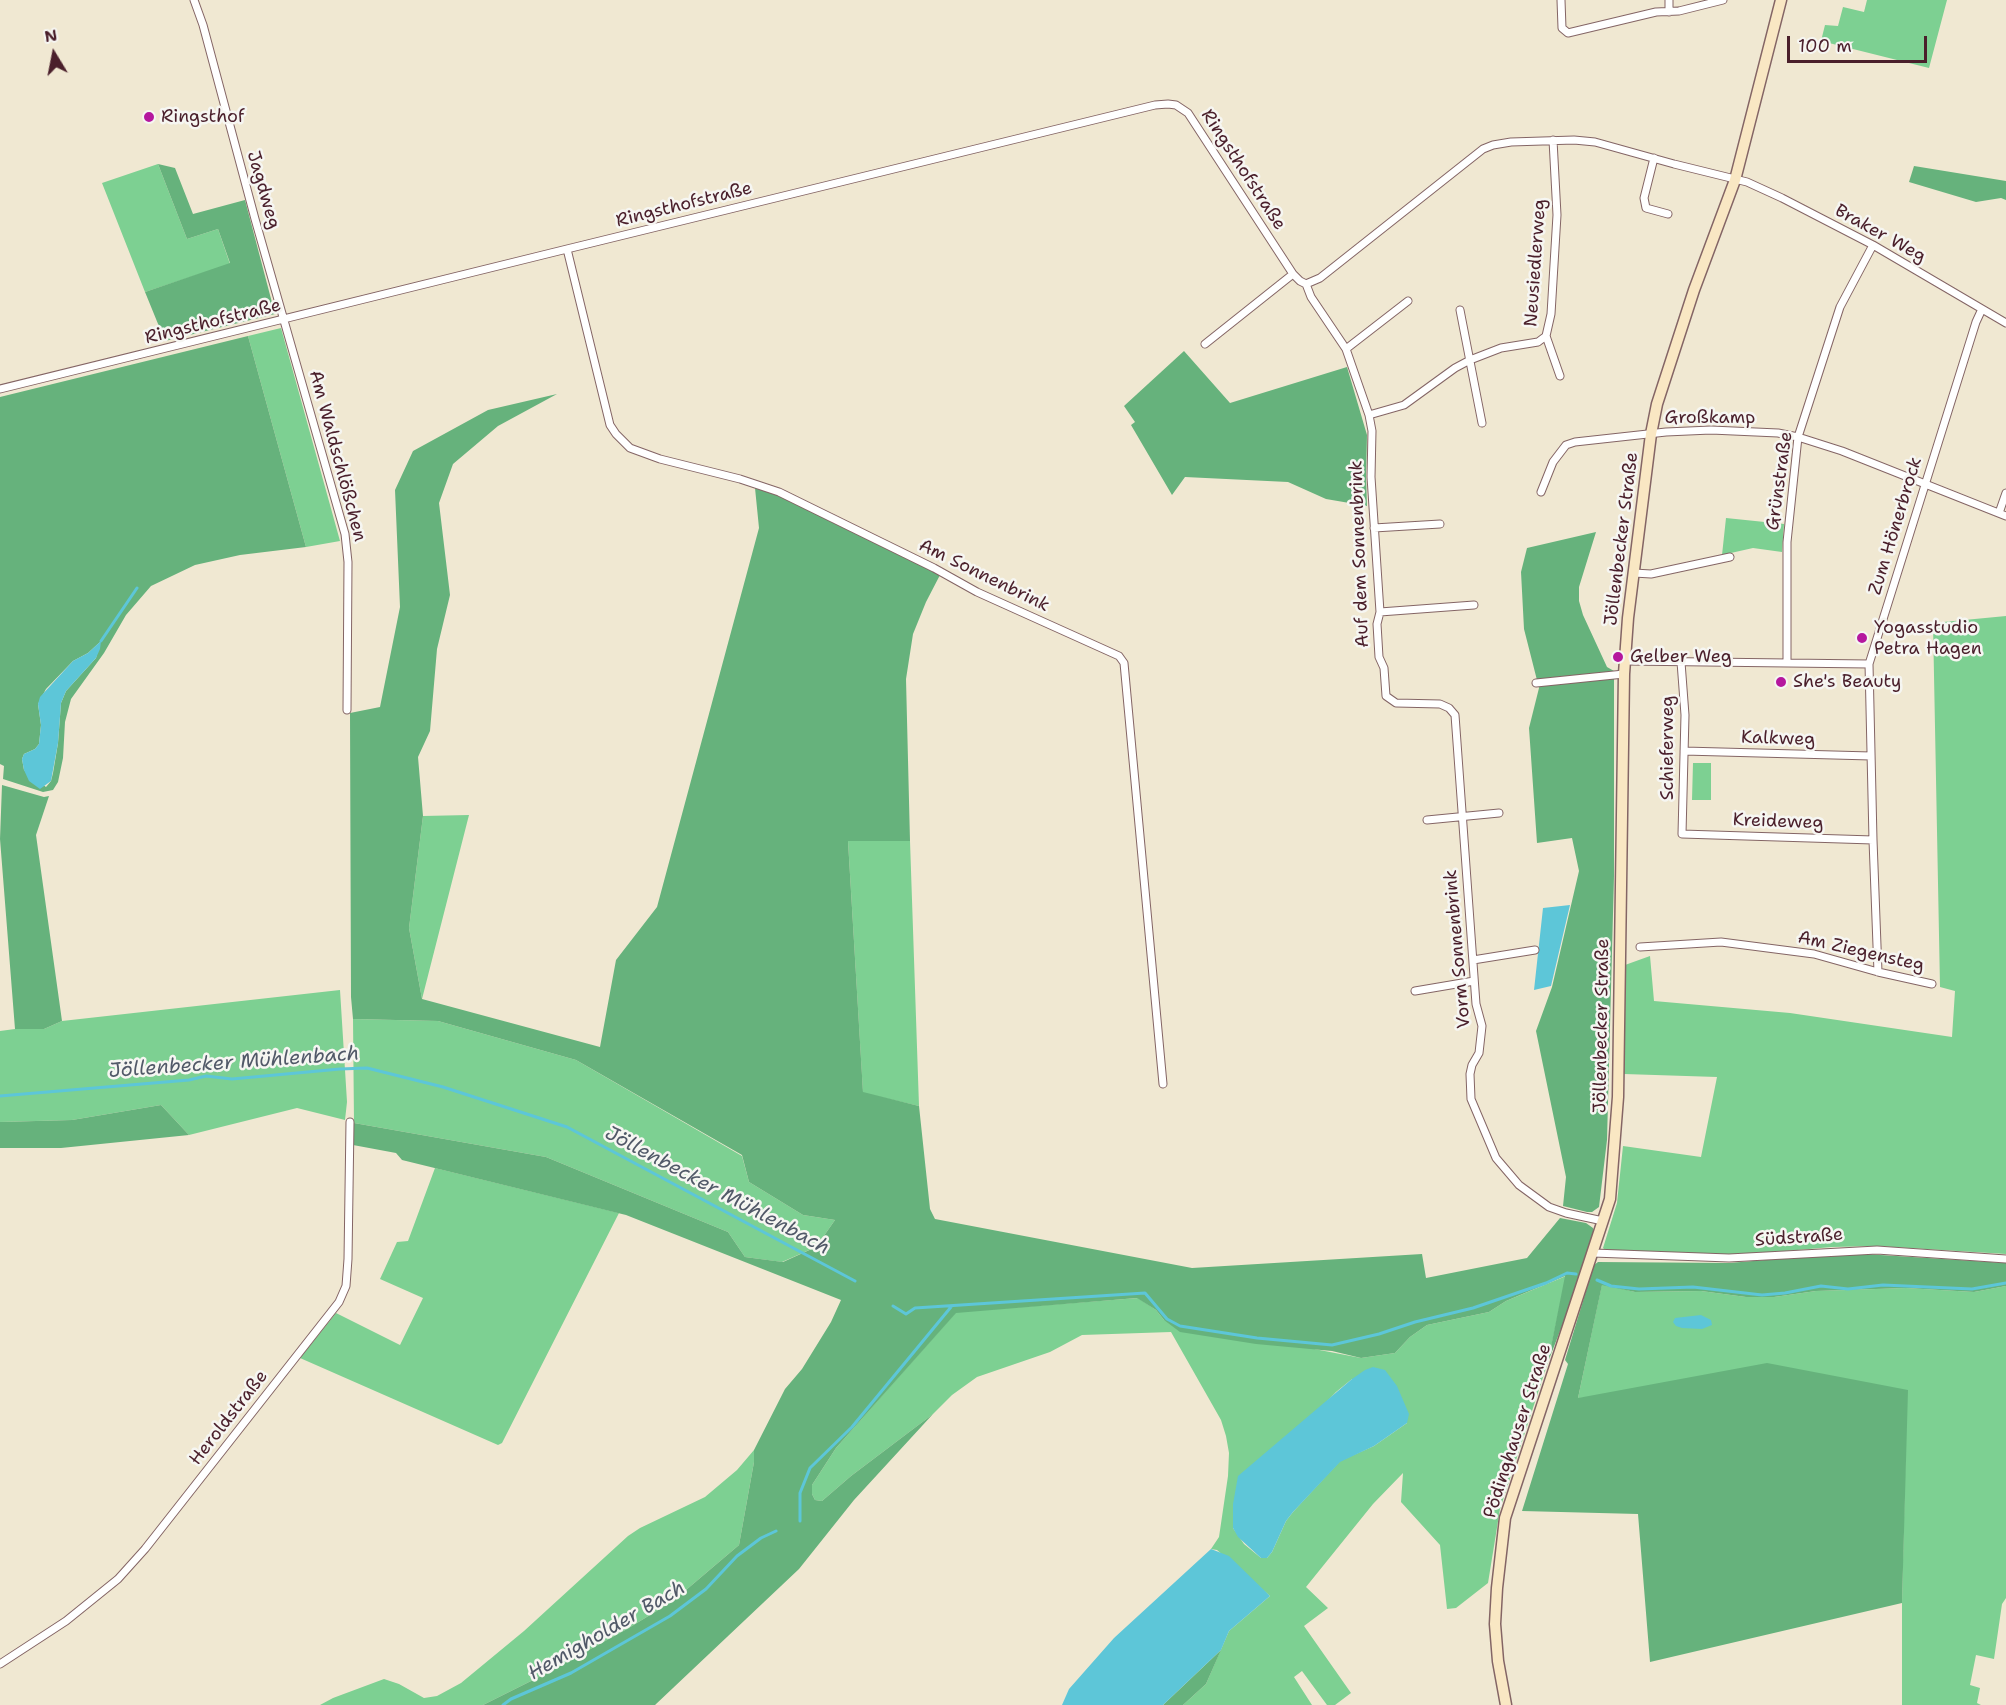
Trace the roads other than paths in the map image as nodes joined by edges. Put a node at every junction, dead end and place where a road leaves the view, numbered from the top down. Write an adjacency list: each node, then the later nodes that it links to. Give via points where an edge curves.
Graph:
1 (194, 0): 18 (street, Jagdweg)
2 (1561, 0): 6 (street, via 1562,28 1569,33)
3 (1669, 0): 6 (street)
4 (1723, 0): 6 (street)
5 (1781, 0): 9 (main road, Jöllenbecker Straße)
6 (1670, 12)
7 (1553, 140): 8 (street, via 1595,142); 14 (street, via 1511,142 1483,149 1320,278); 20 (street, Neusiedlerweg, via 1557,215)
8 (1654, 158): 9 (street); 10 (street, via 1644,198 1646,208)
9 (1735, 180): 11 (street, Braker Weg, via 1782,198); 28 (main road, Jöllenbecker Straße, via 1694,291)
10 (1668, 214)
11 (1873, 245): 16 (street, Braker Weg); 29 (street, Grünstraße, via 1840,307)
12 (567, 249): 13 (street, Ringsthofstraße, via 1168,104 1188,113); 18 (street, Ringsthofstraße); 62 (street, Am Sonnenbrink, via 610,425 630,448 779,492 962,584 1119,656 1124,663)
13 (1293, 274): 14 (street, Ringsthofstraße); 21 (street)
14 (1306, 284): 22 (street, Auf dem Sonnenbrink)
15 (1408, 301): 22 (street)
16 (1982, 309): 19 (street, Braker Weg); 30 (street, Zum Hönerbrock)
17 (1460, 310): 23 (street)
18 (285, 319): 25 (street, Ringsthofstraße); 46 (street, Am Waldschlößchen, via 345,534)
19 (2006, 323)
20 (1546, 336): 23 (street, Neusiedlerweg, via 1538,342 1501,348); 24 (street)
21 (1206, 344)
22 (1346, 348): 26 (street, Auf dem Sonnenbrink)
23 (1470, 360): 26 (street, Neusiedlerweg, via 1404,405); 27 (street)
24 (1560, 376)
25 (0, 389)
26 (1369, 416): 35 (street, Auf dem Sonnenbrink)
27 (1482, 423)
28 (1651, 434): 29 (street, Großkamp, via 1711,430); 31 (street, Großkamp, via 1566,445 1553,462); 37 (main road, Jöllenbecker Straße)
29 (1798, 437): 30 (street, Großkamp); 42 (street, Grünstraße, via 1787,542)
30 (1925, 483): 33 (street, Großkamp); 43 (street, Zum Hönerbrock)
31 (1541, 492)
32 (2006, 493): 33 (street)
33 (2003, 515)
34 (1440, 524): 35 (street)
35 (1374, 528): 39 (street, Auf dem Sonnenbrink)
36 (1730, 556): 37 (street, via 1651,574)
37 (1634, 573): 40 (main road, Jöllenbecker Straße)
38 (1474, 605): 39 (street)
39 (1380, 612): 50 (street, Auf dem Sonnenbrink, via 1379,657 1386,696 1396,704 1440,704 1455,715)
40 (1625, 661): 41 (street); 44 (main road, Jöllenbecker Straße)
41 (1681, 662): 42 (street); 47 (street, Schieferweg)
42 (1787, 662): 43 (street)
43 (1869, 664): 48 (street, Zum Hönerbrock)
44 (1624, 674): 45 (street); 64 (main road, Jöllenbecker Straße, via 1618,1097 1610,1199)
45 (1536, 683)
46 (347, 710)
47 (1684, 751): 48 (street, Kalkweg); 52 (street, Schieferweg)
48 (1871, 756): 53 (street, Zum Hönerbrock)
49 (1499, 813): 50 (street)
50 (1462, 817): 51 (street); 54 (street, Auf dem Sonnenbrink)
51 (1427, 820)
52 (1682, 834): 53 (street, Kreideweg)
53 (1873, 840): 58 (street, Zum Hönerbrock)
54 (1465, 854): 57 (street, Vorm Sonnenbrink)
55 (1640, 947): 58 (street, Am Ziegensteg, via 1721,942 1814,954)
56 (1535, 950): 57 (street)
57 (1473, 960): 59 (street, Vorm Sonnenbrink)
58 (1878, 972): 60 (street, Am Ziegensteg)
59 (1474, 981): 61 (street); 64 (street, Vorm Sonnenbrink, via 1482,1026 1479,1053 1470,1074 1471,1099 1491,1149 1519,1185 1536,1199 1566,1213)
60 (1932, 984)
61 (1415, 991)
62 (1163, 1084)
63 (350, 1122): 68 (street, Heroldstraße, via 348,1258 346,1286 339,1302 118,1579 66,1621)
64 (1603, 1221): 65 (main road, Jöllenbecker Straße)
65 (1593, 1253): 66 (street, Südstraße, via 1729,1258 1877,1250); 67 (main road, Jöllenbecker Straße)
66 (2006, 1259)
67 (1586, 1277): 69 (main road, Pödinghauser Straße, via 1504,1526 1496,1624)
68 (0, 1664)
69 (1506, 1705)

